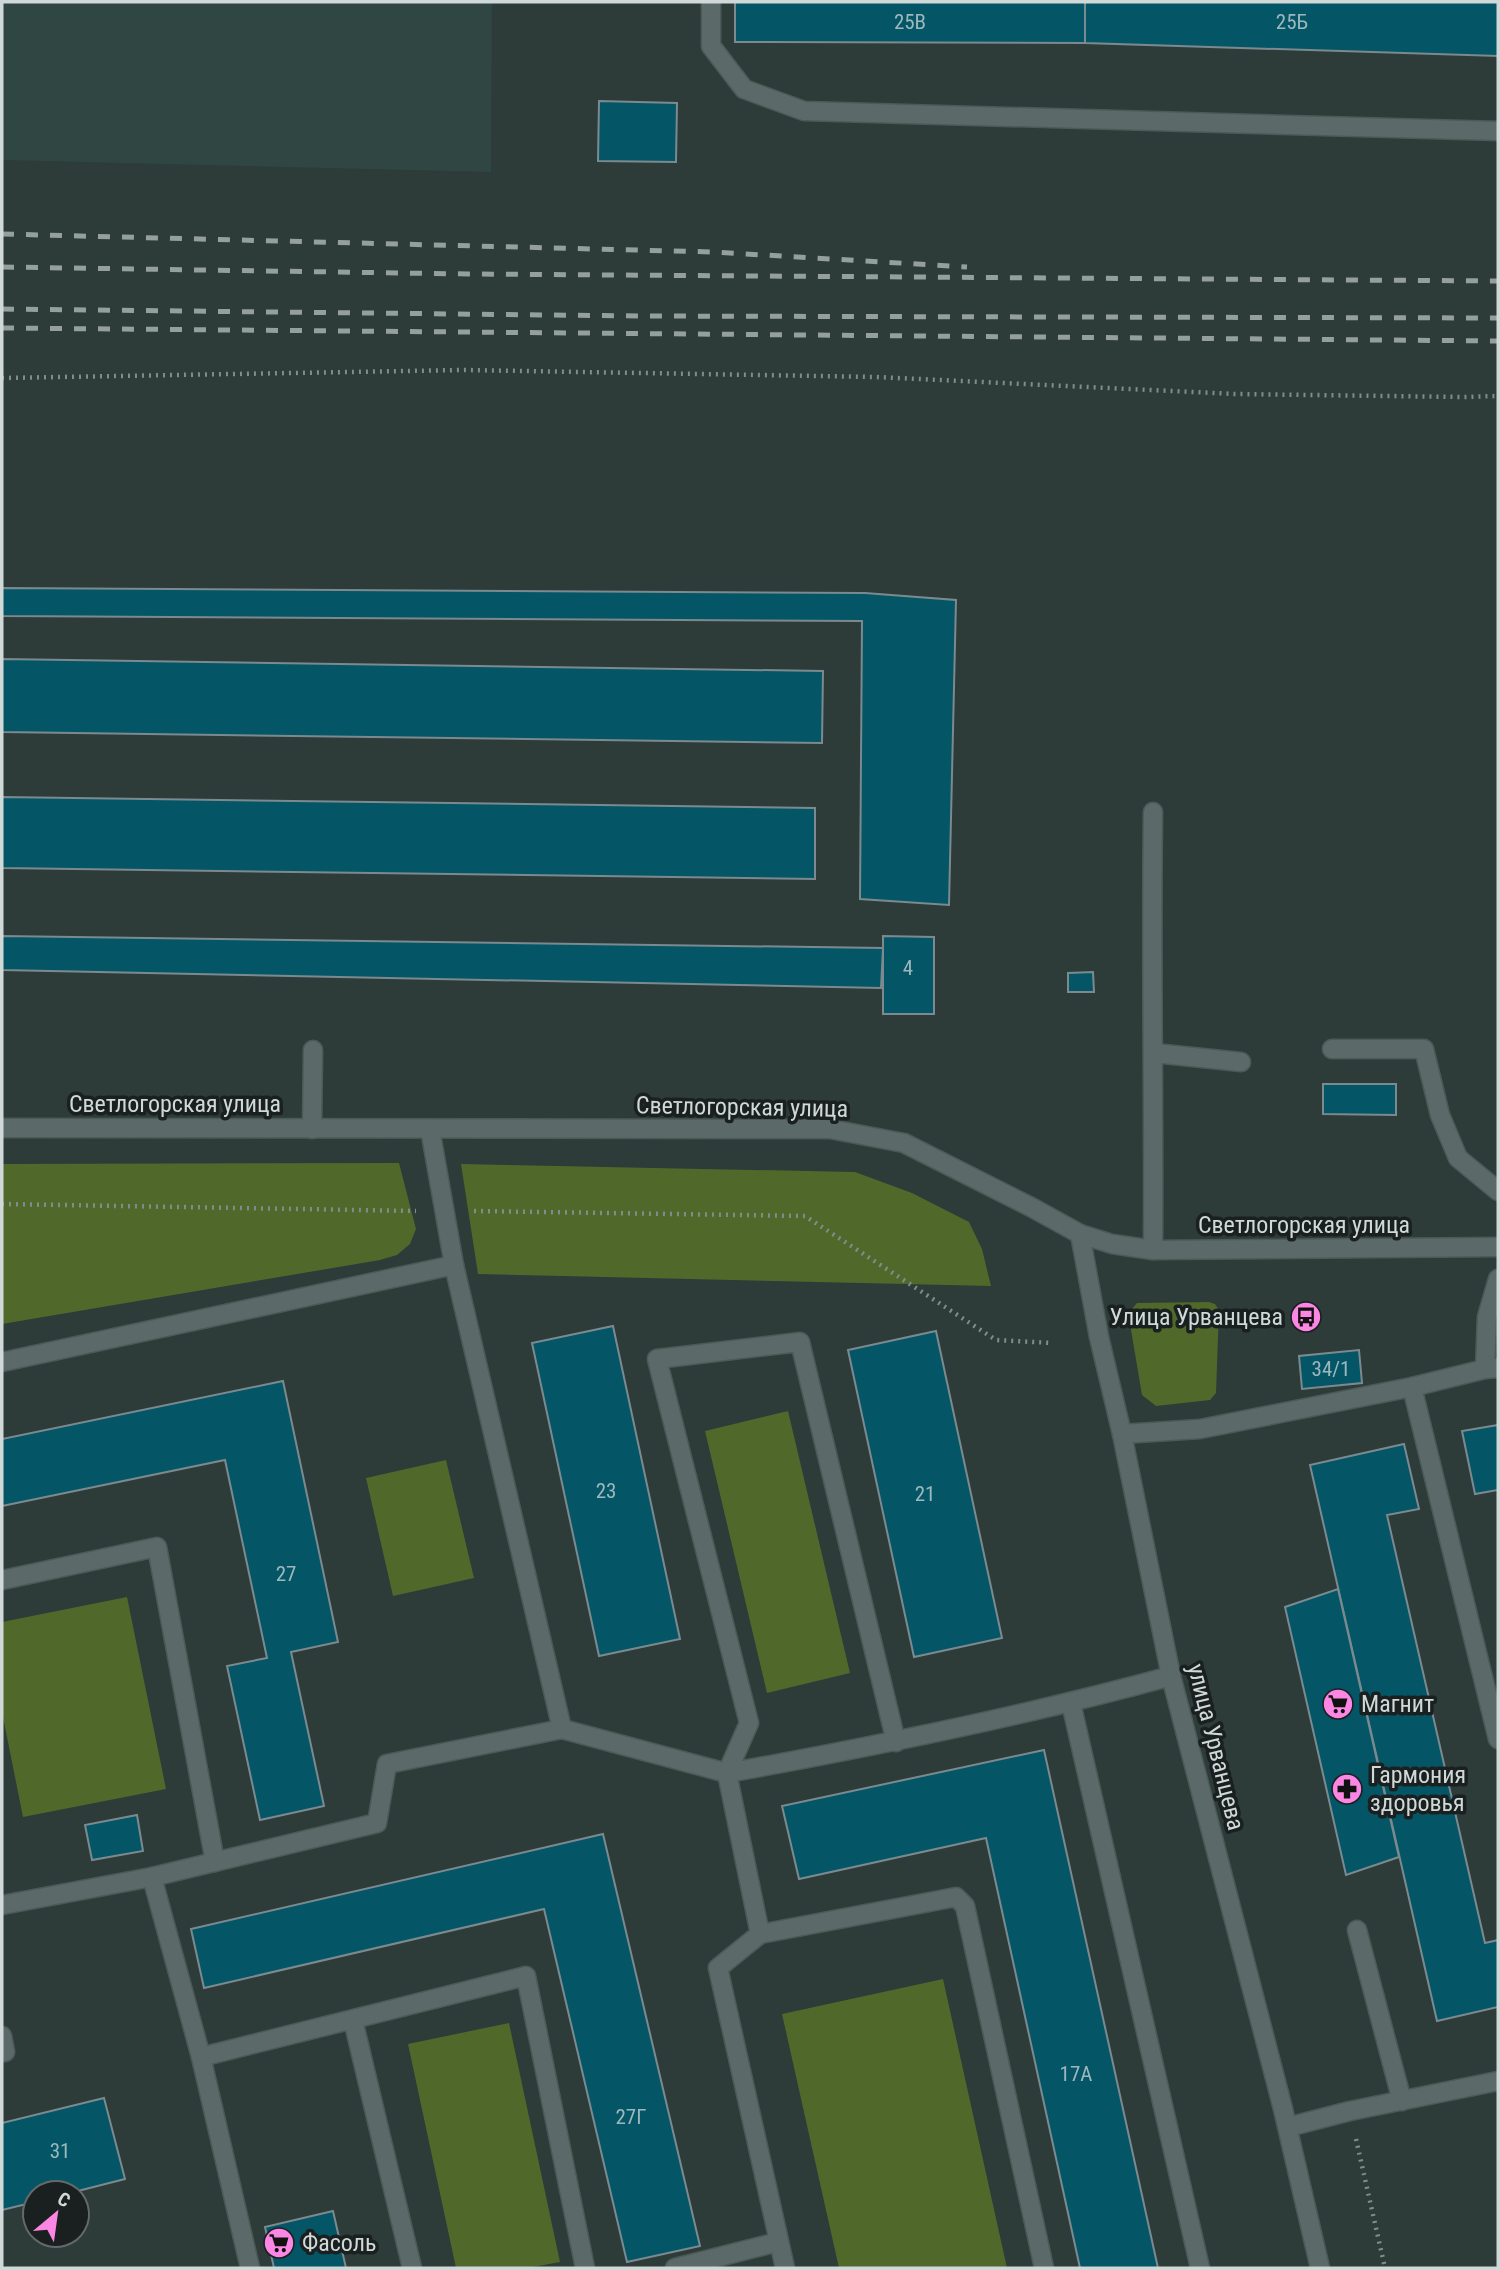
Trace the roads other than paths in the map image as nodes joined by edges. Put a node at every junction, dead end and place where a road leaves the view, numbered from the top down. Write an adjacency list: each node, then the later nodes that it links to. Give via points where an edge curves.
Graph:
1 (711, 2): 2 (street, via 711,46 744,89 804,111)
2 (1498, 131)
3 (1153, 812): 6 (street)
4 (1332, 1049): 11 (street, via 1424,1049 1440,1115 1458,1158)
5 (313, 1050): 9 (street)
6 (1154, 1053): 7 (street); 14 (street)
7 (1241, 1062)
8 (2, 1128): 9 (street, Светлогорская улица)
9 (312, 1129): 10 (street, Светлогорская улица)
10 (430, 1129): 12 (street, Светлогорская улица, via 830,1129 904,1143); 15 (street)
11 (1498, 1191)
12 (1080, 1234): 14 (street, Светлогорская улица); 20 (street, улица Урванцева)
13 (1498, 1247): 14 (street, Светлогорская улица)
14 (1153, 1250)
15 (454, 1265): 17 (street); 24 (street)
16 (1498, 1279): 18 (street, via 1487,1317)
17 (2, 1362)
18 (1492, 1369): 19 (street)
19 (1412, 1387): 20 (street, via 1200,1429); 25 (street)
20 (1122, 1434): 22 (street, улица Урванцева)
21 (2, 1580): 28 (street, via 158,1547)
22 (1171, 1676): 23 (street); 37 (street, улица Урванцева)
23 (1071, 1703): 26 (street); 45 (street)
24 (562, 1729): 27 (street); 28 (street, via 387,1764 377,1823)
25 (1498, 1739)
26 (896, 1742): 27 (street); 27 (street, via 800,1342 657,1359 748,1723)
27 (727, 1773): 32 (street)
28 (215, 1861): 29 (street)
29 (152, 1877): 30 (street); 34 (street)
30 (2, 1905)
31 (1357, 1930): 36 (street)
32 (761, 1934): 38 (street, via 718,1968); 44 (street, via 956,1897 965,1906)
33 (353, 2020): 34 (street); 40 (street); 41 (street, via 526,1976)
34 (201, 2057): 39 (street)
35 (1498, 2081): 36 (street)
36 (1402, 2101): 37 (street)
37 (1288, 2127): 46 (street, улица Урванцева)
38 (778, 2242): 42 (street); 43 (street)
39 (250, 2268)
40 (412, 2268)
41 (585, 2268)
42 (674, 2268)
43 (785, 2268)
44 (1044, 2268)
45 (1200, 2268)
46 (1320, 2268)

